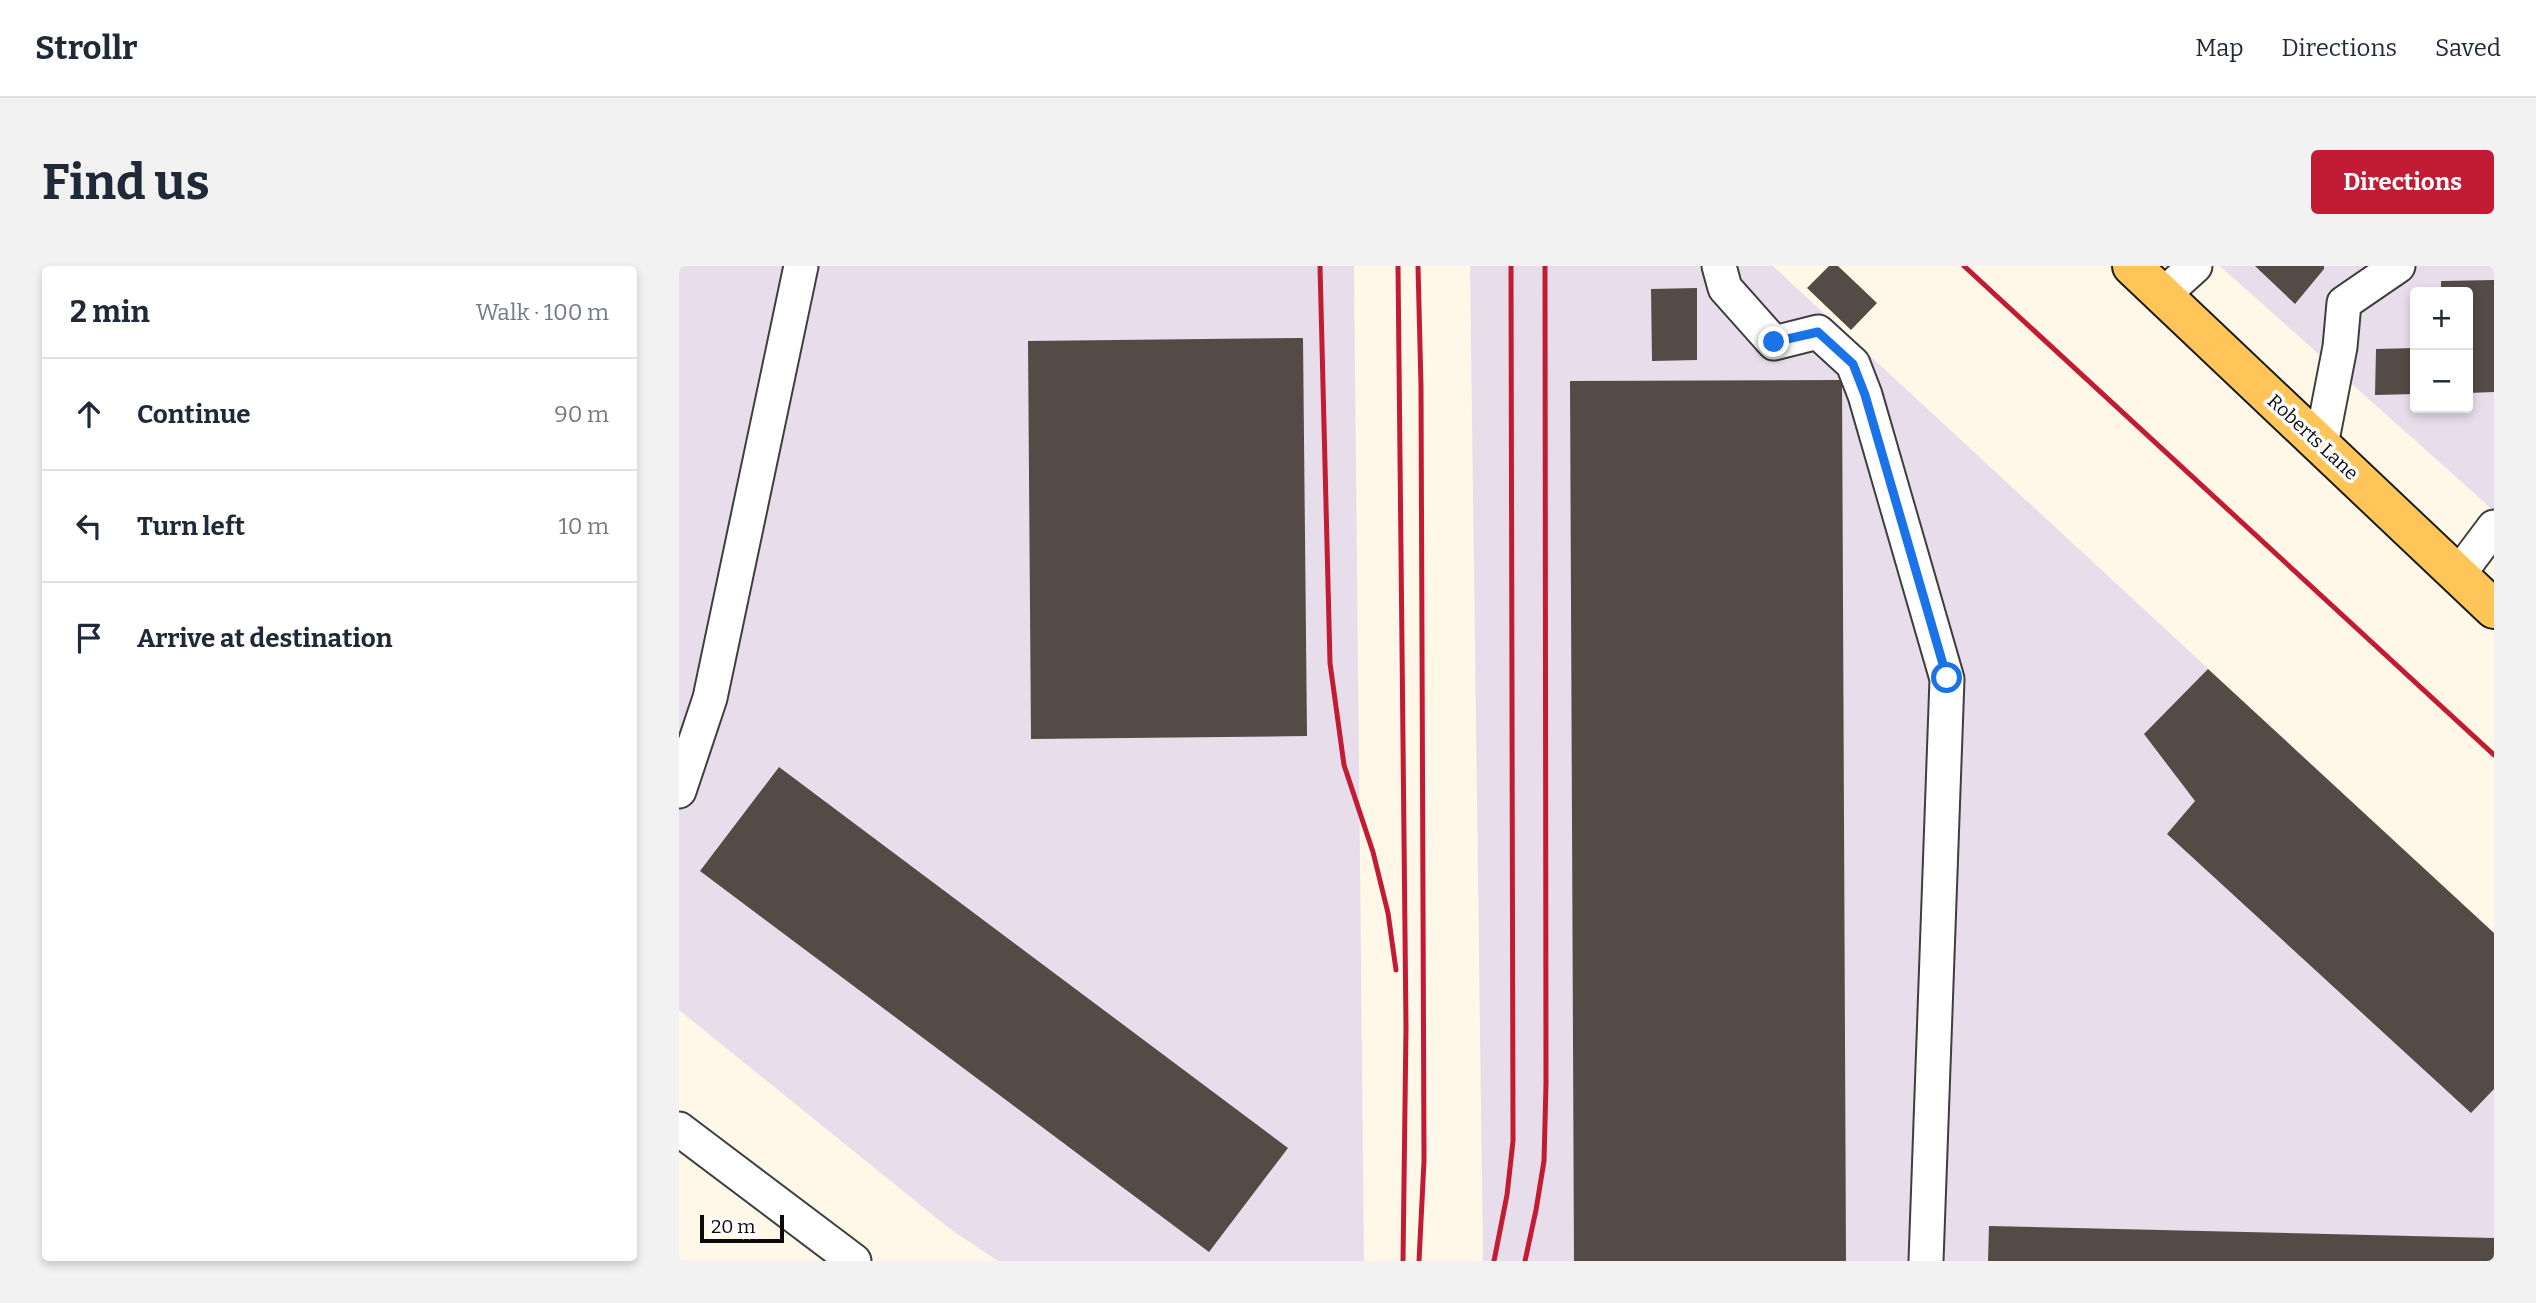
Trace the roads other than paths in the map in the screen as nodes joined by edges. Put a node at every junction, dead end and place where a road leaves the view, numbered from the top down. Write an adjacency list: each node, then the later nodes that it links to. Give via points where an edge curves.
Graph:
1 (801, 266): 11 (street, via 710,698)
2 (1719, 266): 14 (street, via 1725,288 1774,342 1818,332 1853,364 1947,678)
3 (2132, 266): 6 (main road, Roberts Lane)
4 (2195, 266): 6 (street)
5 (2398, 266): 7 (street, via 2344,303)
6 (2163, 295): 7 (main road, Roberts Lane)
7 (2321, 445): 9 (main road, Roberts Lane)
8 (2494, 527): 9 (street)
9 (2458, 575): 10 (main road, Roberts Lane)
10 (2494, 609)
11 (679, 791)
12 (679, 1129): 13 (street)
13 (854, 1261)
14 (1926, 1261)

